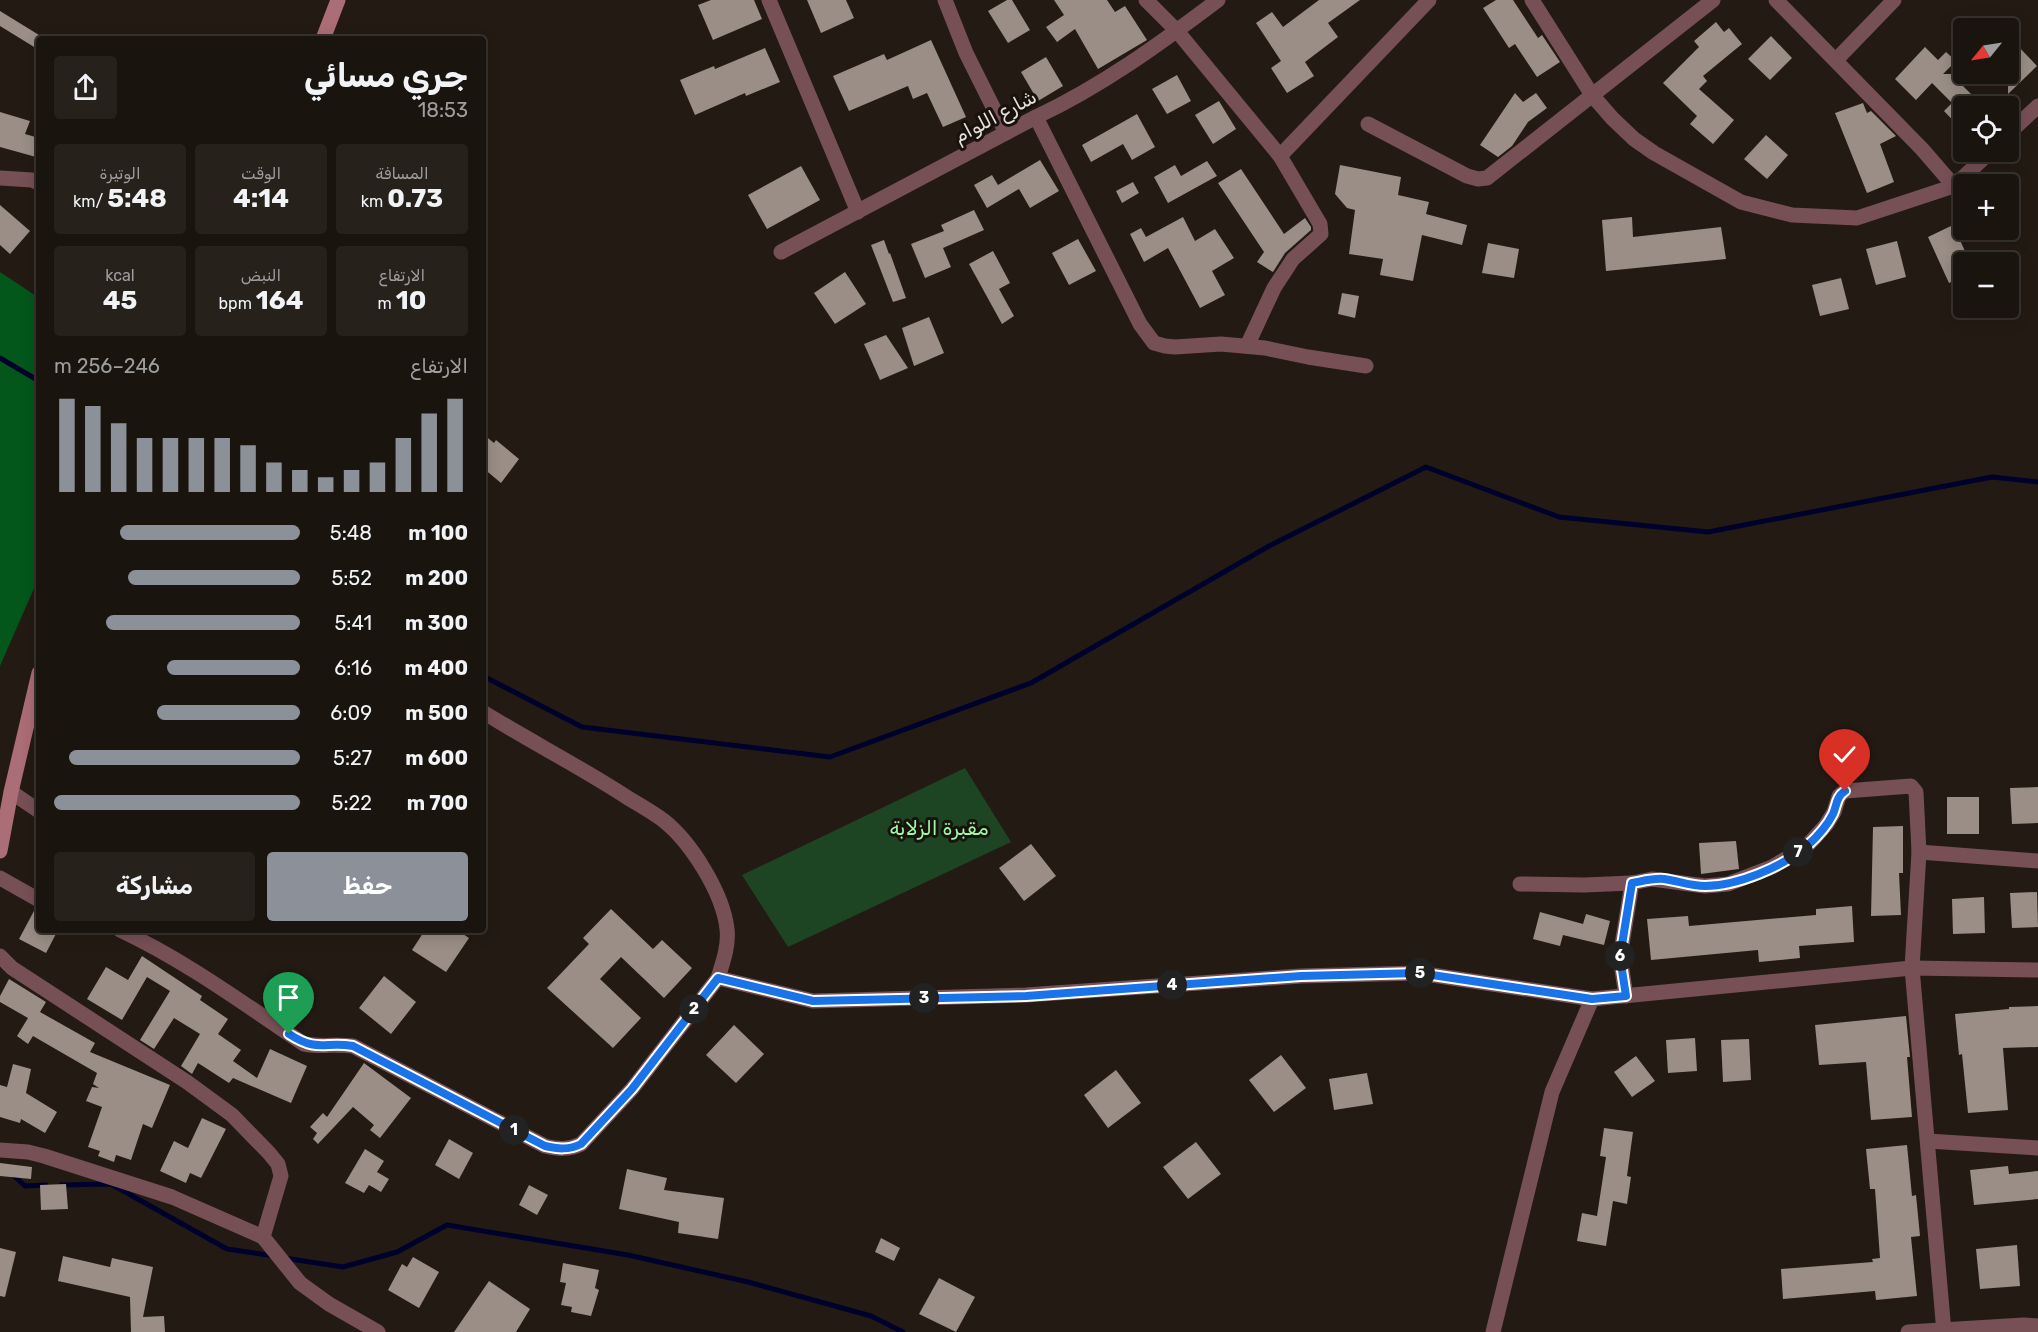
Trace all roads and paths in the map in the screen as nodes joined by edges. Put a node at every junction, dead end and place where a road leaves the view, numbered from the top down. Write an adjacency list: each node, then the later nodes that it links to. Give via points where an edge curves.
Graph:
1 (338, 0): 12 (main road)
2 (769, 0): 26 (street)
3 (945, 0): 19 (street, via 966,53)
4 (1146, 0): 11 (street)
5 (1218, 0): 11 (street, شارع اللوام)
6 (1429, 0): 20 (street)
7 (1532, 0): 14 (street)
8 (1713, 0): 14 (street)
9 (1776, 0): 13 (street)
10 (1894, 0): 13 (street)
11 (1177, 31): 16 (street, شارع اللوام, via 1106,80); 20 (street)
12 (324, 36)
13 (1836, 60): 25 (street)
14 (1592, 95): 17 (street, via 1495,174 1478,180); 25 (street, via 1634,139 1740,202 1792,215 1857,218)
15 (2038, 106): 18 (street)
16 (1036, 117): 19 (street, شارع اللوام); 28 (street, via 1140,324 1154,343 1175,347)
17 (1368, 124)
18 (2019, 124)
19 (1006, 133): 26 (street, شارع اللوام)
20 (1280, 156): 28 (street, via 1322,232 1293,259)
21 (1979, 162): 22 (street)
22 (1966, 174)
23 (0, 178): 24 (street)
24 (36, 182)
25 (1953, 186)
26 (858, 212): 27 (street, شارع اللوام)
27 (781, 252)
28 (1246, 346): 29 (street)
29 (1366, 366)
30 (36, 688): 32 (main road)
31 (486, 714): 45 (street, via 609,786 663,821 684,841 718,897 727,929 725,957)
32 (12, 792): 33 (street); 34 (main road)
33 (36, 809)
34 (0, 851)
35 (1919, 852): 36 (street); 38 (street, via 1914,788 1850,789 1839,796 1826,825 1806,847 1756,874 1716,885 1658,879); 43 (street)
36 (2038, 861)
37 (0, 878): 40 (street)
38 (1632, 883): 39 (street); 46 (street, via 1620,957)
39 (1520, 884)
40 (36, 898)
41 (126, 933): 45 (street, via 220,987 304,1044 353,1046 545,1146 560,1149 581,1144 632,1089)
42 (0, 956): 51 (street, via 12,968 232,1115 268,1153 278,1164 281,1176)
43 (1912, 968): 44 (street); 46 (street); 48 (street)
44 (2038, 970)
45 (718, 978): 47 (street, via 813,1001 1026,996 1301,976 1419,973)
46 (1626, 996): 47 (street)
47 (1592, 999): 55 (street, via 1552,1092)
48 (1928, 1142): 49 (street); 53 (street)
49 (2038, 1148)
50 (0, 1150): 51 (street, via 44,1156 172,1197)
51 (263, 1237): 54 (street, via 300,1283)
52 (2038, 1326): 53 (street)
53 (1944, 1331): 56 (street)
54 (378, 1332)
55 (1493, 1332)
56 (1908, 1332)

